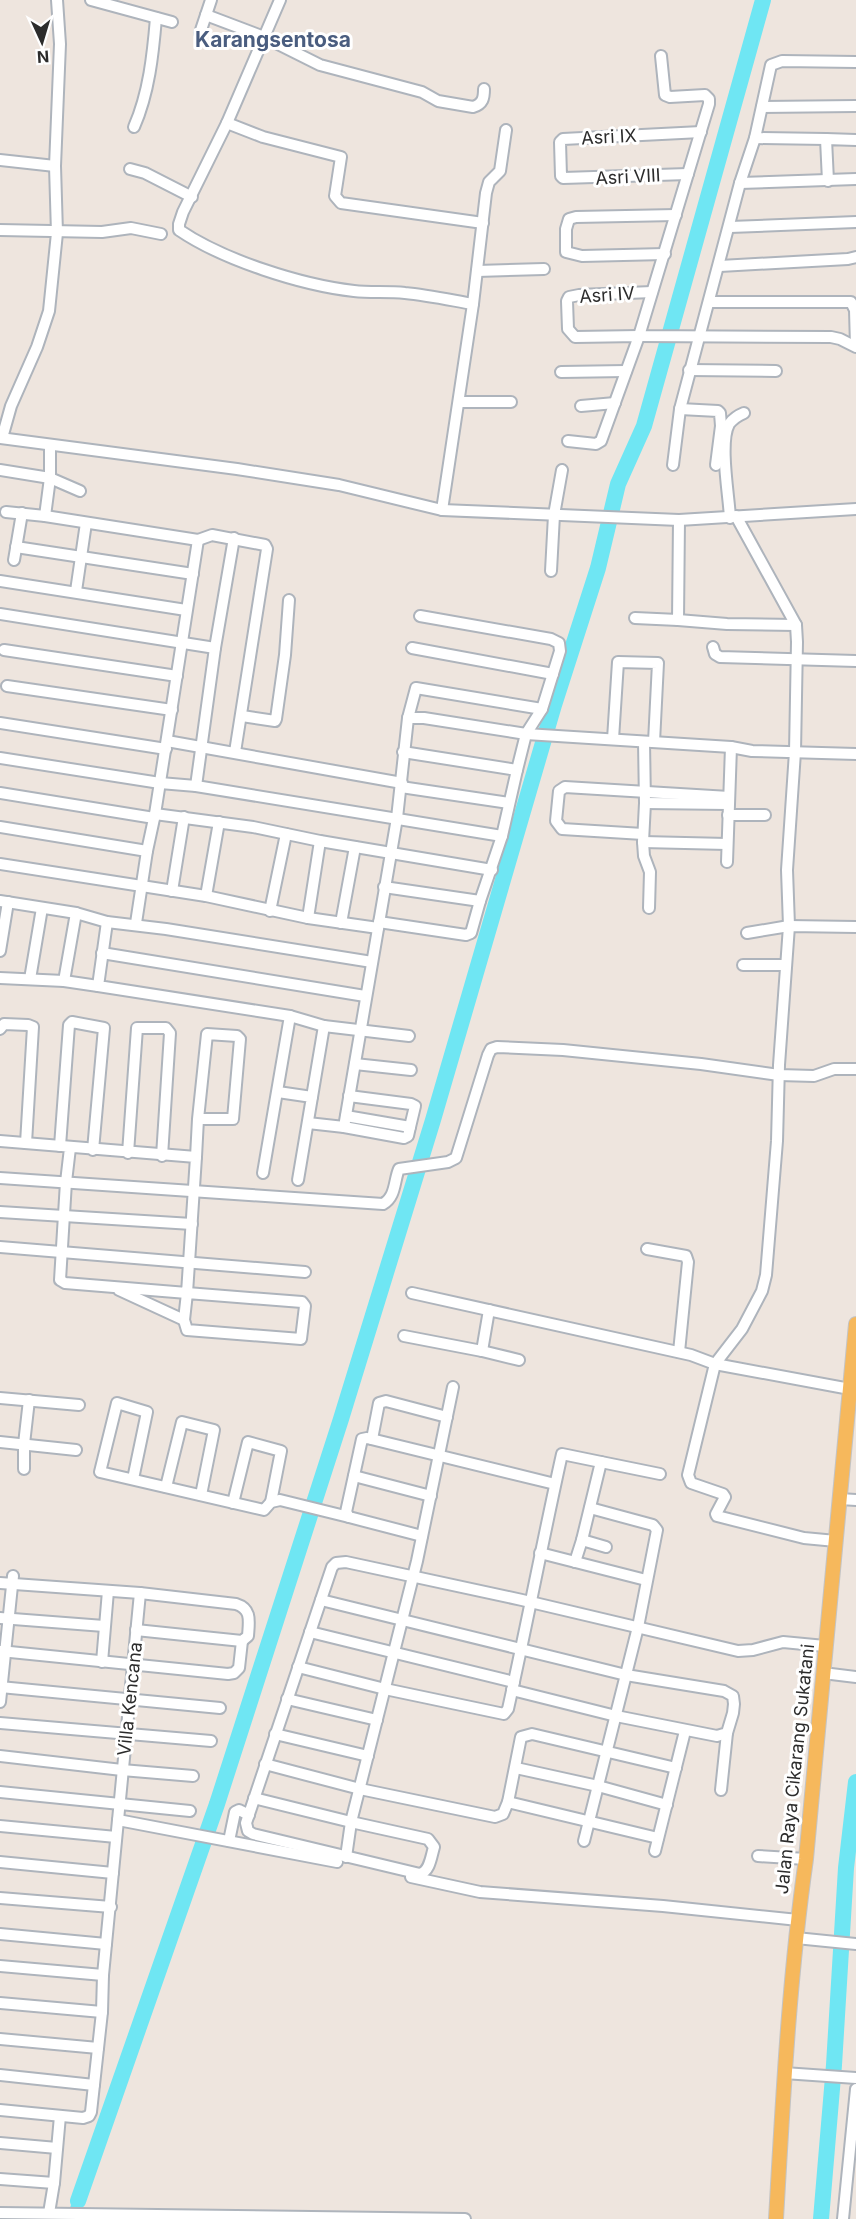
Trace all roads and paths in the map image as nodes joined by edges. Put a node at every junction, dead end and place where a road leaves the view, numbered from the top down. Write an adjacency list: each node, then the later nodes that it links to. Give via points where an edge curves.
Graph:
1 (57, 0): 23 (street, via 60,44)
2 (91, 0): 6 (street)
3 (211, 0): 5 (street)
4 (280, 0): 9 (street)
5 (206, 15): 8 (street); 9 (street)
6 (156, 18): 7 (street); 16 (street, via 141,111)
7 (172, 22)
8 (200, 33)
9 (264, 37): 12 (street, via 320,65 422,92 438,102 473,107 484,99); 15 (street)
10 (662, 56): 18 (street, via 665,95 705,95 709,99)
11 (856, 62): 14 (street, via 775,62 769,70)
12 (484, 89)
13 (856, 106): 14 (street)
14 (762, 107): 19 (street)
15 (227, 123): 30 (street); 33 (street, via 263,137 341,157 336,196 341,203)
16 (134, 127)
17 (506, 130): 33 (street, via 500,171 489,182 486,193)
18 (701, 132): 25 (street); 26 (street, Asri IX, via 563,139 559,149 561,176)
19 (755, 138): 20 (street); 29 (street)
20 (826, 140): 21 (street); 28 (street)
21 (856, 140)
22 (0, 160): 23 (street)
23 (55, 166): 36 (street)
24 (130, 169): 30 (street)
25 (688, 174): 26 (street, Asri VIII); 31 (street)
26 (568, 179)
27 (856, 179): 28 (street)
28 (828, 182): 29 (street)
29 (741, 183): 34 (street)
30 (192, 197): 45 (street, via 181,218 180,230 250,264 310,283 354,291 405,292)
31 (676, 215): 38 (street); 38 (street, via 569,219 566,252 571,255)
32 (856, 222): 34 (street)
33 (483, 223): 42 (street)
34 (730, 227): 40 (street)
35 (0, 230): 36 (street)
36 (57, 233): 37 (street, via 134,228); 59 (street, via 49,311)
37 (161, 234)
38 (665, 254): 43 (street)
39 (856, 257): 40 (street)
40 (720, 266): 44 (street)
41 (544, 269): 42 (street)
42 (477, 271): 45 (street)
43 (652, 292): 46 (street); 46 (street, Asri IV, via 569,297 567,301 568,329 575,337)
44 (710, 302): 47 (street); 48 (street, via 851,302 855,310)
45 (473, 304): 53 (street)
46 (639, 336): 47 (street); 50 (street)
47 (700, 336): 48 (street, via 831,337); 49 (street)
48 (856, 346)
49 (689, 370): 51 (street); 57 (street)
50 (627, 371): 52 (street); 55 (street)
51 (776, 371)
52 (561, 372)
53 (459, 402): 54 (street); 69 (street)
54 (511, 402)
55 (615, 403): 56 (street); 60 (street, via 601,441)
56 (581, 406)
57 (680, 409): 62 (street); 63 (street, via 720,413)
58 (744, 413): 74 (street, via 730,424 724,442)
59 (1, 438): 61 (street)
60 (568, 441)
61 (50, 445): 66 (street); 69 (street, via 339,485)
62 (673, 465)
63 (716, 465)
64 (0, 470): 66 (street)
65 (562, 470): 72 (street)
66 (50, 478): 67 (street); 73 (street)
67 (80, 491)
68 (856, 509): 74 (street)
69 (442, 510): 72 (street)
70 (6, 512): 71 (street)
71 (22, 513): 73 (street); 79 (street)
72 (554, 515): 75 (street); 82 (street)
73 (45, 516): 76 (street)
74 (733, 517): 75 (street); 92 (street)
75 (679, 520): 91 (street)
76 (86, 523): 78 (street); 80 (street)
77 (234, 538): 78 (street, via 212,535); 95 (street); 105 (street, via 265,545 267,549)
78 (198, 540): 83 (street)
79 (16, 547): 80 (street); 81 (street)
80 (81, 556): 83 (street); 85 (street)
81 (14, 560)
82 (551, 571)
83 (193, 574): 87 (street)
84 (0, 581): 85 (street)
85 (76, 591): 87 (street)
86 (289, 600): 105 (street, via 276,719)
87 (186, 610): 93 (street)
88 (0, 614): 93 (street)
89 (420, 616): 100 (street, via 551,639 559,643 560,651)
90 (635, 618): 91 (street)
91 (678, 620): 92 (street)
92 (796, 625): 98 (street)
93 (182, 643): 95 (street); 101 (street)
94 (713, 647): 98 (street, via 720,657)
95 (215, 648): 112 (street)
96 (412, 648): 100 (street)
97 (4, 650): 101 (street)
98 (798, 660): 99 (street); 115 (street)
99 (856, 661)
100 (553, 674): 103 (street)
101 (177, 676): 104 (street)
102 (7, 686): 104 (street)
103 (542, 709): 106 (street, via 416,688); 108 (street)
104 (172, 710): 111 (street)
105 (242, 716): 114 (street)
106 (408, 718): 108 (street); 116 (street)
107 (0, 723): 111 (street)
108 (531, 734): 109 (street); 119 (street)
109 (613, 739): 110 (street); 110 (street, via 618,662 658,663)
110 (649, 742): 113 (street); 124 (street)
111 (166, 745): 112 (street); 120 (street)
112 (201, 746): 114 (street); 122 (street)
113 (731, 747): 115 (street); 126 (street)
114 (235, 752): 121 (street)
115 (795, 752): 117 (street); 159 (street, via 787,870)
116 (403, 753): 119 (street); 121 (street)
117 (856, 754)
118 (0, 758): 120 (street)
119 (517, 770): 125 (street)
120 (160, 783): 122 (street); 128 (street)
121 (402, 785): 125 (street); 130 (street)
122 (196, 786): 130 (street)
123 (0, 793): 128 (street)
124 (645, 798): 126 (street); 135 (street); 135 (street, via 565,787 559,791 555,813 558,825 565,830)
125 (509, 803): 134 (street)
126 (728, 805): 127 (street); 137 (street)
127 (765, 815)
128 (155, 816): 129 (street); 139 (street)
129 (184, 817): 131 (street); 146 (street)
130 (397, 818): 134 (street); 140 (street)
131 (219, 822): 133 (street); 147 (street)
132 (0, 827): 139 (street)
133 (285, 834): 136 (street); 152 (street)
134 (502, 836): 143 (street)
135 (643, 838): 137 (street); 151 (street, via 650,872)
136 (320, 841): 138 (street); 154 (street)
137 (727, 844): 141 (street)
138 (355, 847): 140 (street); 156 (street)
139 (147, 850): 144 (street)
140 (391, 852): 143 (street); 145 (street)
141 (727, 862)
142 (0, 864): 144 (street)
143 (492, 870): 149 (street)
144 (141, 886): 146 (street); 157 (street)
145 (384, 887): 149 (street); 158 (street)
146 (172, 891): 147 (street)
147 (206, 896): 152 (street)
148 (4, 901): 150 (street); 162 (street)
149 (480, 901): 158 (street, via 471,933 466,935)
150 (42, 908): 153 (street); 168 (street)
151 (649, 908)
152 (270, 911): 154 (street)
153 (76, 913): 155 (street); 169 (street)
154 (308, 918): 156 (street)
155 (107, 922): 157 (street); 163 (street)
156 (340, 923): 158 (street)
157 (138, 925): 164 (street)
158 (379, 925): 164 (street)
159 (789, 927): 160 (street); 161 (street); 166 (street)
160 (856, 927)
161 (747, 933)
162 (0, 951)
163 (102, 953): 170 (street); 171 (street)
164 (372, 962): 171 (street)
165 (743, 965): 166 (street)
166 (786, 965): 180 (street)
167 (0, 978): 168 (street)
168 (30, 979): 169 (street)
169 (64, 981): 170 (street)
170 (98, 986): 172 (street)
171 (365, 996): 175 (street)
172 (290, 1016): 173 (street); 181 (street)
173 (324, 1026): 175 (street); 183 (street)
174 (0, 1029): 188 (street, via 4,1024 33,1027)
175 (361, 1031): 176 (street); 177 (street)
176 (409, 1036)
177 (355, 1064): 179 (street); 182 (street)
178 (856, 1069): 180 (street, via 834,1069 814,1076)
179 (411, 1070)
180 (779, 1075): 198 (street, via 563,1050 498,1047 488,1054 456,1158 401,1167 391,1196 383,1204); 217 (street, via 766,1275 742,1329)
181 (278, 1092): 183 (street); 194 (street)
182 (349, 1096): 185 (street); 185 (street, via 415,1106 410,1127)
183 (312, 1097): 186 (street)
184 (198, 1119): 184 (street, via 207,1034 237,1036 240,1039 233,1119); 193 (street)
185 (345, 1121): 186 (street)
186 (308, 1123): 196 (street)
187 (0, 1142): 188 (street)
188 (26, 1143): 189 (street)
189 (65, 1147): 190 (street); 190 (street, via 69,1025 78,1022 104,1028); 197 (street)
190 (93, 1150): 191 (street)
191 (128, 1153): 192 (street); 192 (street, via 137,1028 166,1028 170,1033)
192 (162, 1156): 193 (street)
193 (196, 1157): 198 (street)
194 (263, 1173)
195 (0, 1178): 197 (street)
196 (298, 1180)
197 (66, 1182): 198 (street); 200 (street)
198 (194, 1191): 201 (street)
199 (0, 1212): 200 (street)
200 (64, 1216): 201 (street); 204 (street)
201 (192, 1224): 205 (street)
202 (0, 1247): 204 (street)
203 (647, 1249): 215 (street, via 686,1256 688,1262)
204 (62, 1251): 205 (street); 207 (street, via 62,1282)
205 (190, 1261): 206 (street); 208 (street)
206 (305, 1272)
207 (110, 1286): 208 (street); 211 (street)
208 (188, 1293): 211 (street); 211 (street, via 302,1302 305,1306 301,1339 188,1330)
209 (412, 1293): 210 (street)
210 (489, 1310): 214 (street); 215 (street)
211 (184, 1320)
212 (856, 1324): 219 (main road, Jalan Raya Cikarang Sukatani)
213 (404, 1336): 214 (street)
214 (482, 1352): 216 (street)
215 (679, 1353): 217 (street)
216 (519, 1360)
217 (715, 1364): 219 (street); 246 (street, via 688,1479 723,1494 717,1516 804,1538)
218 (453, 1387): 223 (street)
219 (850, 1389): 238 (main road, Jalan Raya Cikarang Sukatani)
220 (0, 1398): 221 (street)
221 (29, 1400): 222 (street); 226 (street)
222 (79, 1405)
223 (447, 1417): 224 (street, via 386,1401 379,1403); 228 (street)
224 (372, 1439): 228 (street); 232 (street, via 362,1439)
225 (0, 1442): 226 (street)
226 (24, 1444): 227 (street); 230 (street)
227 (76, 1450)
228 (439, 1455): 234 (street); 237 (street)
229 (601, 1462): 231 (street); 234 (street, via 562,1454); 242 (street)
230 (24, 1469)
231 (660, 1474)
232 (354, 1476): 237 (street); 243 (street, via 346,1512)
233 (133, 1479): 233 (street, via 100,1472 117,1403 147,1412); 235 (street)
234 (555, 1484): 248 (street)
235 (166, 1487): 236 (street); 236 (street, via 182,1422 214,1430)
236 (201, 1496): 241 (street)
237 (431, 1496): 244 (street)
238 (840, 1499): 239 (street); 246 (main road, Jalan Raya Cikarang Sukatani)
239 (856, 1500)
240 (272, 1502): 241 (street, via 264,1510); 241 (street, via 281,1451 248,1442); 243 (street, via 280,1500)
241 (233, 1503)
242 (590, 1509): 245 (street); 252 (street, via 656,1527)
243 (349, 1517): 244 (street)
244 (422, 1536): 250 (street)
245 (582, 1540): 247 (street); 249 (street)
246 (836, 1541): 265 (main road, Jalan Raya Cikarang Sukatani)
247 (606, 1547)
248 (540, 1553): 249 (street); 257 (street)
249 (574, 1562): 252 (street)
250 (413, 1576): 256 (street, via 336,1563); 257 (street); 259 (street)
251 (13, 1580): 253 (street); 254 (street); 258 (street)
252 (646, 1580): 261 (street)
253 (0, 1583)
254 (108, 1591): 255 (street); 260 (street)
255 (140, 1593): 262 (street, Villa Kencana); 264 (street, via 241,1605 249,1616 248,1636)
256 (321, 1600): 259 (street); 263 (street)
257 (532, 1602): 261 (street); 266 (street)
258 (4, 1618): 260 (street); 267 (street)
259 (403, 1619): 266 (street); 268 (street)
260 (104, 1626): 269 (street)
261 (638, 1628): 265 (street, via 738,1651 783,1642); 273 (street)
262 (136, 1630): 264 (street); 270 (street, Villa Kencana)
263 (310, 1632): 268 (street); 271 (street)
264 (242, 1641): 270 (street, via 239,1668 234,1673)
265 (825, 1646): 272 (main road, Jalan Raya Cikarang Sukatani)
266 (521, 1650): 273 (street); 275 (street)
267 (3, 1651): 269 (street); 276 (street)
268 (394, 1652): 275 (street); 277 (street)
269 (102, 1662): 270 (street)
270 (133, 1665): 278 (street, Villa Kencana)
271 (298, 1667): 277 (street); 279 (street)
272 (823, 1673): 274 (street); 319 (main road, Jalan Raya Cikarang Sukatani)
273 (626, 1675): 282 (street); 286 (street, via 733,1696)
274 (856, 1677)
275 (513, 1686): 277 (street, via 504,1713); 282 (street)
276 (1, 1687): 278 (street); 280 (street)
277 (385, 1689): 283 (street)
278 (129, 1699): 281 (street); 287 (street, Villa Kencana)
279 (287, 1699): 283 (street); 288 (street)
280 (0, 1702)
281 (220, 1708)
282 (616, 1716): 285 (street); 290 (street)
283 (377, 1720): 292 (street)
284 (0, 1724): 287 (street)
285 (685, 1731): 286 (street, via 717,1736); 295 (street)
286 (727, 1733): 300 (street)
287 (126, 1734): 289 (street); 296 (street, Villa Kencana)
288 (275, 1734): 292 (street); 293 (street)
289 (211, 1741)
290 (607, 1752): 294 (street, via 525,1735 521,1737); 295 (street); 298 (street)
291 (0, 1756): 296 (street)
292 (368, 1756): 299 (street)
293 (265, 1764): 299 (street); 302 (street)
294 (516, 1768): 298 (street); 303 (street)
295 (676, 1768): 305 (street)
296 (122, 1770): 297 (street); 304 (street, Villa Kencana)
297 (193, 1776)
298 (598, 1786): 305 (street); 309 (street)
299 (360, 1789): 303 (street, via 495,1817 503,1815); 310 (street)
300 (721, 1790)
301 (0, 1792): 304 (street)
302 (254, 1798): 307 (street); 310 (street)
303 (508, 1802): 309 (street)
304 (119, 1804): 306 (street); 308 (street, Villa Kencana)
305 (667, 1805): 313 (street)
306 (190, 1812)
307 (249, 1815): 314 (street, via 235,1812); 318 (street, via 246,1823 253,1834)
308 (118, 1820): 312 (street, Villa Kencana); 314 (street)
309 (589, 1820): 313 (street); 315 (street)
310 (351, 1822): 318 (street); 318 (street, via 428,1839 434,1847 428,1867 420,1874)
311 (0, 1826): 312 (street)
312 (116, 1837): 321 (street, Villa Kencana)
313 (658, 1838): 316 (street)
314 (228, 1841): 324 (street, via 480,1892)
315 (584, 1841)
316 (655, 1851)
317 (758, 1856): 319 (street)
318 (346, 1857)
319 (806, 1859): 324 (main road, Jalan Raya Cikarang Sukatani)
320 (0, 1862): 321 (street)
321 (113, 1872): 323 (street, Villa Kencana)
322 (0, 1898): 323 (street)
323 (111, 1907): 327 (street, Villa Kencana)
324 (798, 1920): 326 (main road, Jalan Raya Cikarang Sukatani)
325 (0, 1934): 327 (street)
326 (796, 1938): 328 (street); 335 (main road, Jalan Raya Cikarang Sukatani)
327 (106, 1944): 330 (street, Villa Kencana)
328 (856, 1944)
329 (0, 1966): 330 (street)
330 (102, 1975): 332 (street, Villa Kencana)
331 (0, 2003): 332 (street)
332 (102, 2012): 334 (street, Villa Kencana)
333 (0, 2038): 334 (street)
334 (98, 2048): 338 (street, Villa Kencana)
335 (784, 2073): 337 (street); 353 (main road, Jalan Raya Cikarang Sukatani)
336 (0, 2074): 338 (street)
337 (856, 2078)
338 (94, 2085): 341 (street, Villa Kencana, via 89,2116)
339 (856, 2089): 346 (street)
340 (0, 2110): 341 (street, Villa Kencana)
341 (60, 2116): 343 (street)
342 (0, 2143): 343 (street)
343 (57, 2148): 345 (street)
344 (0, 2179): 345 (street)
345 (54, 2183): 348 (street)
346 (850, 2204): 354 (street)
347 (0, 2213): 348 (street)
348 (49, 2213): 349 (street)
349 (100, 2216): 350 (street)
350 (185, 2216): 351 (street)
351 (297, 2217): 352 (street)
352 (465, 2219)
353 (776, 2219)
354 (843, 2219)

